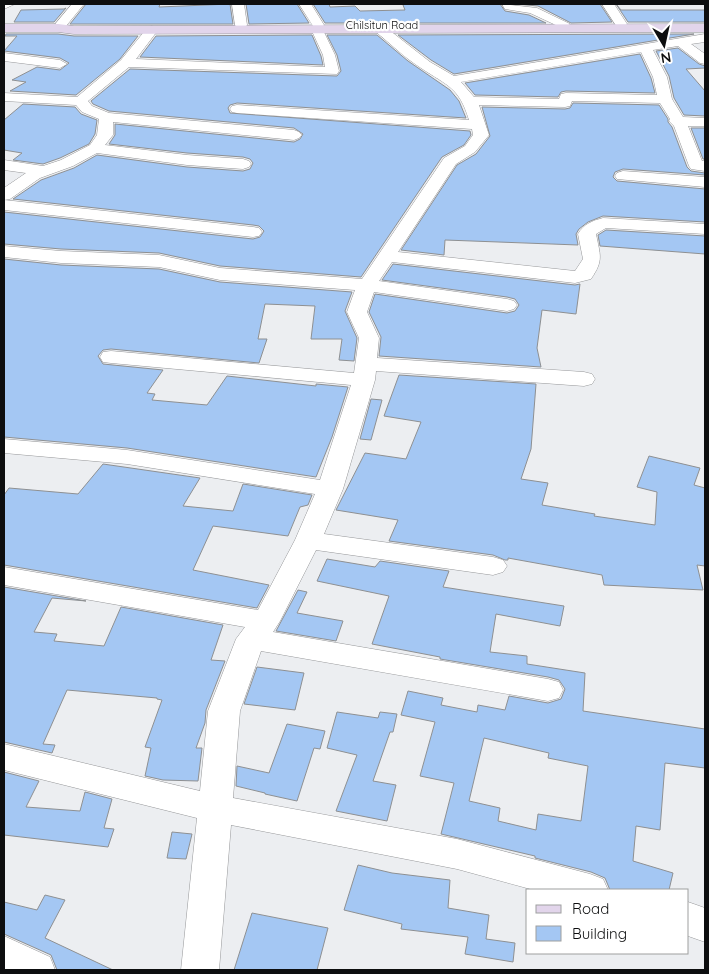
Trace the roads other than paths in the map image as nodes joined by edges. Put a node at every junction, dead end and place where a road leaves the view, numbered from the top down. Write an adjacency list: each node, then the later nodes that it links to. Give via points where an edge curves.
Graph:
1 (9, 4): 7 (street)
2 (78, 4): 14 (street)
3 (238, 4): 11 (street)
4 (305, 4): 12 (street)
5 (508, 4): 8 (street, via 509,7 533,10)
6 (608, 4): 9 (street)
7 (4, 6)
8 (564, 24): 9 (main road, Chilsitun Road); 12 (main road, Chilsitun Road)
9 (621, 24): 10 (main road, Chilsitun Road)
10 (705, 24)
11 (241, 25): 12 (main road, Chilsitun Road); 14 (main road, Chilsitun Road)
12 (318, 27): 16 (main road, Chilsitun Road); 17 (main road, Chilsitun Road); 23 (street, via 332,71)
13 (4, 28): 14 (main road, Chilsitun Road)
14 (58, 28): 17 (main road, Chilsitun Road)
15 (705, 28): 16 (main road, Chilsitun Road)
16 (380, 29): 25 (street, via 425,65)
17 (152, 30): 23 (street)
18 (705, 38): 19 (street)
19 (680, 42): 20 (street); 22 (street)
20 (645, 47): 25 (street); 27 (street, via 660,77)
21 (4, 57): 24 (street)
22 (705, 60)
23 (126, 63): 28 (street)
24 (60, 64)
25 (452, 80): 29 (street)
26 (4, 97): 28 (street)
27 (665, 99): 29 (street, via 566,97 565,102); 32 (street)
28 (80, 101): 31 (street, via 87,109)
29 (470, 102): 34 (street)
30 (237, 109): 34 (street)
31 (106, 117): 35 (street); 36 (street, via 105,135)
32 (676, 121): 33 (street); 39 (street, via 681,126 694,163)
33 (705, 122)
34 (479, 125): 48 (street, via 481,135 470,149 450,161)
35 (294, 136)
36 (95, 148): 37 (street); 40 (street)
37 (243, 164)
38 (4, 165): 40 (street)
39 (705, 166)
40 (43, 171): 43 (street)
41 (623, 176): 42 (street)
42 (705, 182)
43 (4, 195)
44 (4, 204): 46 (street)
45 (705, 229): 48 (street, via 603,223 590,228 587,234 592,258 584,275 575,277)
46 (254, 232)
47 (4, 251): 49 (street, via 159,261 220,274)
48 (387, 256): 49 (street)
49 (367, 285): 50 (street); 52 (street, via 357,312 369,338)
50 (508, 305)
51 (111, 357): 52 (street)
52 (364, 372): 53 (street); 55 (street)
53 (584, 379)
54 (4, 446): 55 (street, via 137,458)
55 (330, 489): 56 (street)
56 (308, 540): 57 (street); 59 (street)
57 (493, 566)
58 (4, 576): 59 (street)
59 (259, 630): 60 (street); 62 (street, via 224,711)
60 (548, 690)
61 (4, 757): 62 (street)
62 (214, 808): 63 (street, via 457,854); 68 (street)
63 (586, 889)
64 (689, 919): 65 (street)
65 (705, 926)
66 (4, 953): 67 (street)
67 (36, 970)
68 (200, 970)

